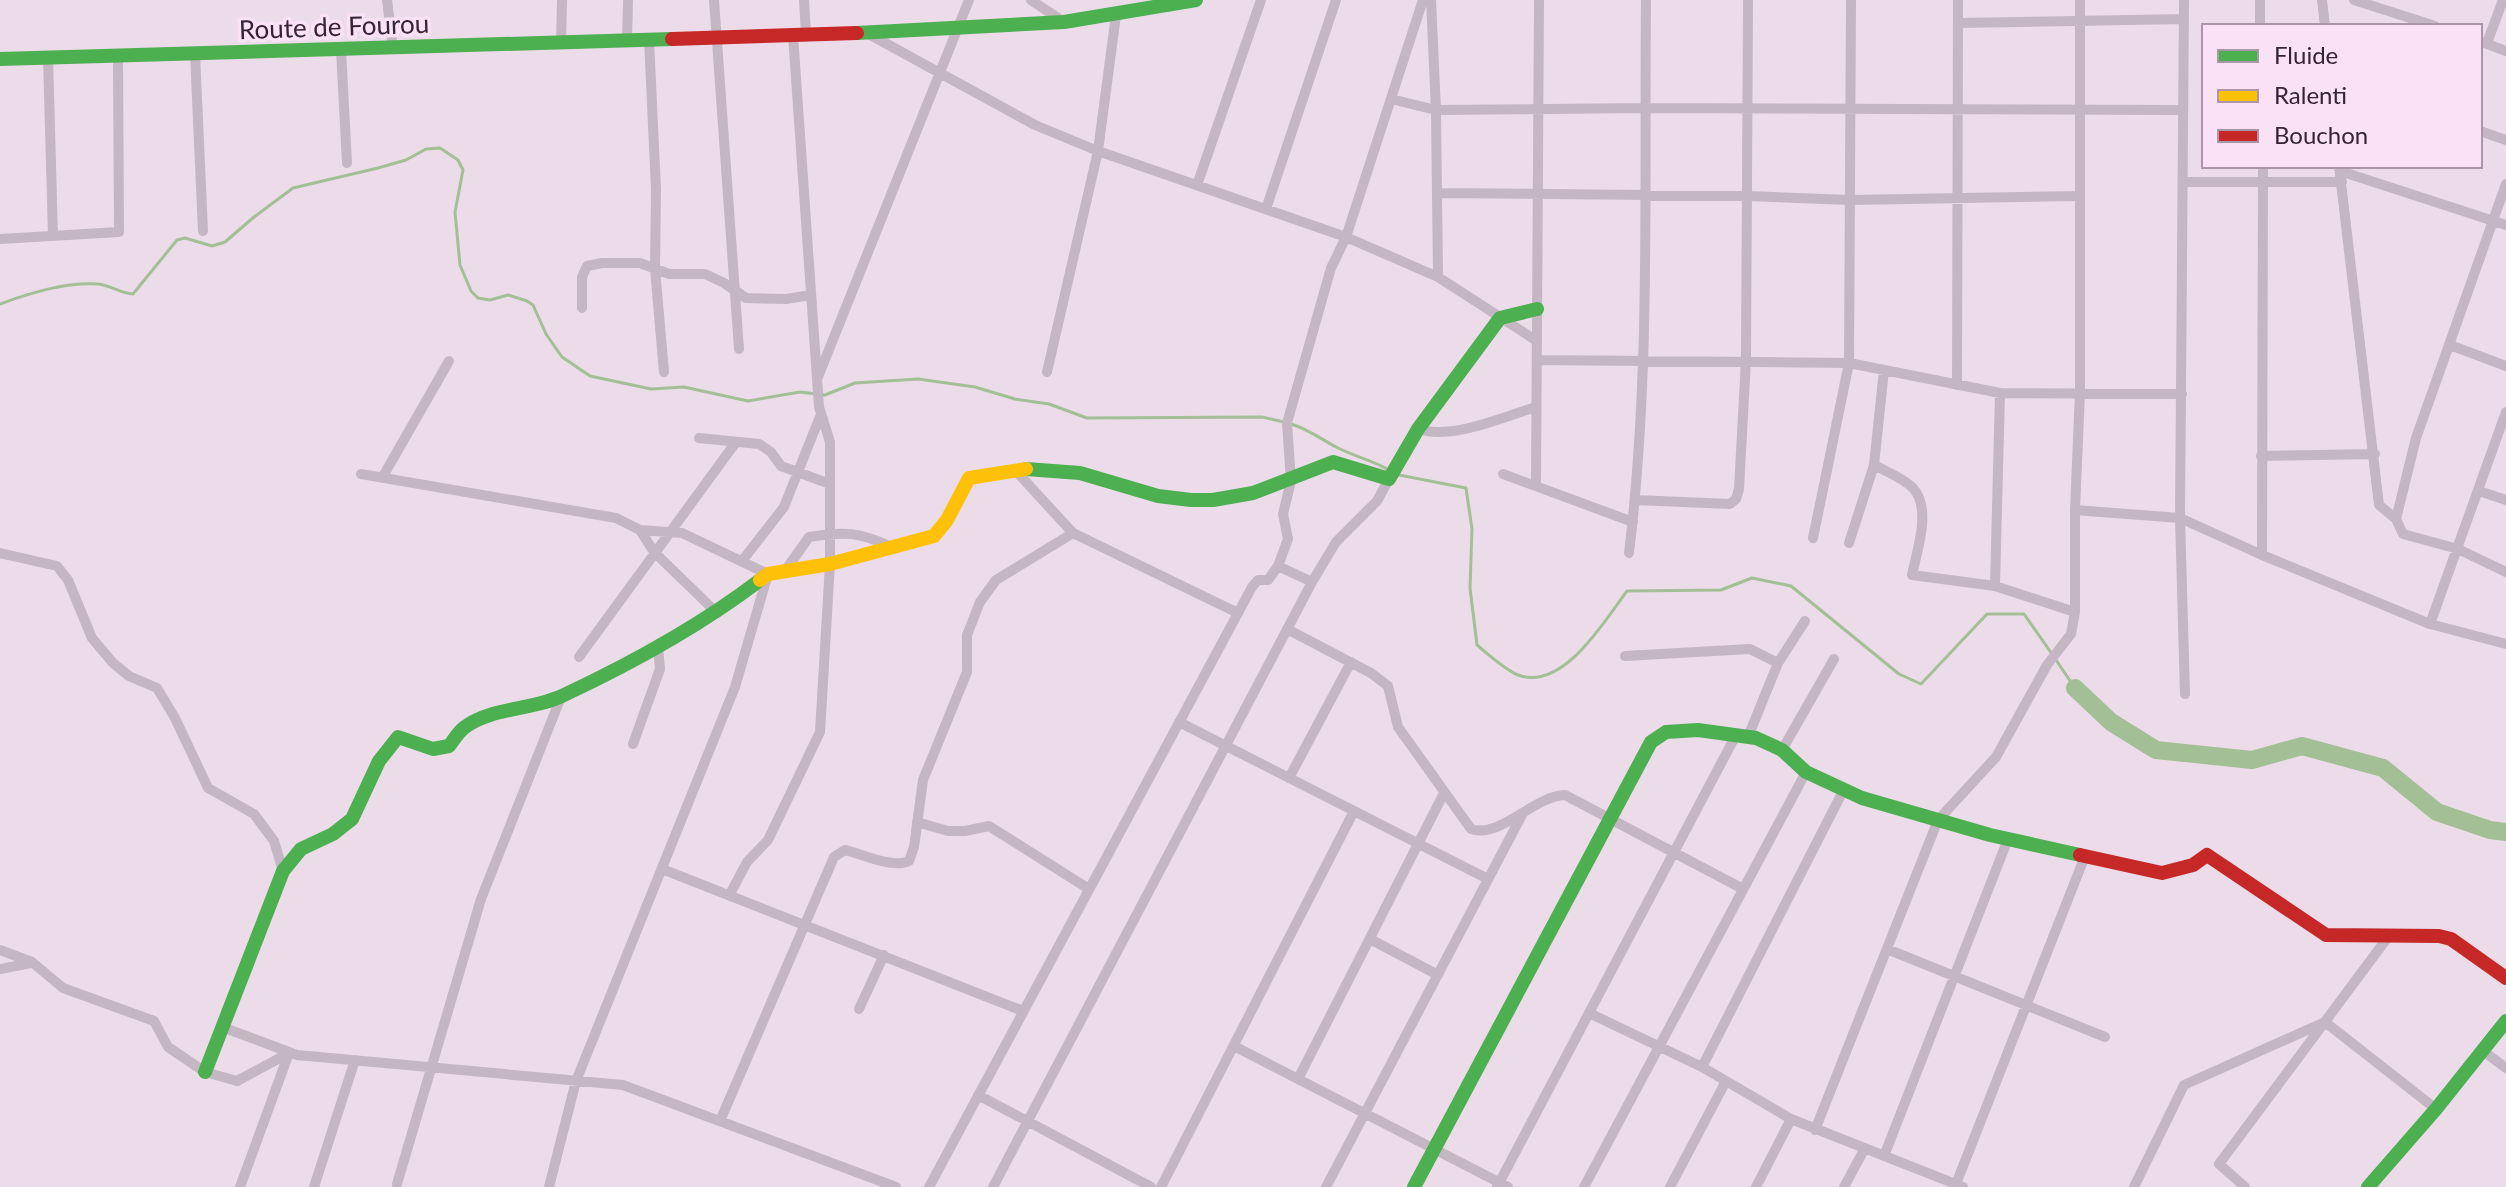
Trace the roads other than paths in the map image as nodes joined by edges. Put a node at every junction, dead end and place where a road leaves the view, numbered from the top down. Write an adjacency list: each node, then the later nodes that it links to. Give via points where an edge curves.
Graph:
1 (387, 0): 41 (street)
2 (562, 0): 40 (street)
3 (628, 0): 38 (street)
4 (714, 0): 36 (street)
5 (804, 0): 35 (street)
6 (969, 0): 33 (street)
7 (1031, 0): 27 (street)
8 (1056, 0): 27 (street)
9 (1196, 0): 25 (street, Route de Fourou)
10 (1261, 0): 67 (street)
11 (1336, 0): 75 (street)
12 (1423, 0): 49 (street)
13 (1431, 0): 54 (street)
14 (1539, 0): 51 (street)
15 (1646, 0): 50 (street)
16 (1748, 0): 52 (street)
17 (1851, 0): 53 (street)
18 (1958, 0): 29 (street)
19 (2080, 0): 28 (street)
20 (2184, 0): 26 (street)
21 (2260, 0): 30 (street)
22 (2322, 0): 31 (street)
23 (2354, 0): 32 (street)
24 (2503, 0): 39 (street)
25 (1127, 9): 27 (street, Route de Fourou); 60 (street)
26 (2184, 19): 28 (street); 56 (street)
27 (1054, 20): 33 (street, Route de Fourou)
28 (2079, 21): 29 (street); 55 (street)
29 (1958, 23): 57 (street)
30 (2260, 24)
31 (2325, 24)
32 (2429, 24)
33 (958, 29): 34 (street, Route de Fourou); 48 (street)
34 (864, 32): 35 (street, Route de Fourou); 48 (street)
35 (799, 34): 36 (street, Route de Fourou); 85 (street)
36 (715, 38): 37 (street, Route de Fourou); 84 (street)
37 (649, 40): 38 (street, Route de Fourou); 82 (street)
38 (627, 41): 40 (street, Route de Fourou)
39 (2483, 42): 43 (street)
40 (561, 43): 41 (street, Route de Fourou)
41 (393, 48): 42 (street, Route de Fourou)
42 (341, 50): 44 (street, Route de Fourou); 61 (street)
43 (2506, 51)
44 (195, 54): 45 (street, Route de Fourou); 78 (street)
45 (118, 55): 46 (street, Route de Fourou); 79 (street, via 119,232)
46 (48, 57): 47 (street, Route de Fourou); 79 (street)
47 (0, 59)
48 (940, 73): 60 (street, via 1035,125); 101 (street)
49 (1391, 99): 54 (street); 80 (street)
50 (1645, 108): 51 (street); 52 (street); 70 (street)
51 (1539, 109): 54 (street); 69 (street)
52 (1746, 109): 53 (street); 71 (street)
53 (1851, 109): 57 (street); 74 (street)
54 (1436, 110): 68 (street)
55 (2080, 110): 56 (street); 57 (street); 72 (street)
56 (2183, 110): 65 (street)
57 (1958, 111): 73 (street)
58 (2482, 132): 59 (street)
59 (2506, 140)
60 (1098, 151): 67 (street); 100 (street)
61 (347, 163)
62 (2263, 168): 64 (street)
63 (2340, 173): 64 (street); 76 (street); 112 (street)
64 (2263, 181): 65 (street); 113 (street)
65 (2183, 182): 105 (street)
66 (2506, 184): 76 (street)
67 (1197, 185): 75 (street)
68 (1437, 193): 69 (street); 83 (street)
69 (1539, 195): 70 (street); 87 (street)
70 (1644, 195): 71 (street); 95 (street)
71 (1748, 196): 74 (street); 93 (street)
72 (2079, 196): 73 (street); 103 (street)
73 (1959, 199): 74 (street); 102 (street)
74 (1850, 200): 96 (street)
75 (1266, 209): 80 (street)
76 (2494, 221): 77 (street); 90 (street)
77 (2506, 225)
78 (203, 231)
79 (53, 236): 81 (street)
80 (1346, 237): 83 (street); 121 (street, via 1331,268 1287,423)
81 (0, 239)
82 (655, 269): 84 (street, via 705,274); 86 (street, via 640,263 587,266); 99 (street)
83 (1438, 277): 88 (street)
84 (735, 293): 85 (street, via 772,299); 91 (street)
85 (811, 295): 101 (street)
86 (582, 308)
87 (1537, 309): 88 (street); 89 (street)
88 (1500, 318): 89 (street); 109 (street)
89 (1537, 341): 92 (street)
90 (2450, 345): 97 (street); 129 (street, via 2416,438)
91 (739, 349)
92 (1538, 360): 95 (street); 106 (street)
93 (1746, 360): 95 (street); 96 (street); 125 (street, via 1736,499 1730,504)
94 (449, 361): 119 (street)
95 (1642, 362): 125 (street)
96 (1849, 363): 98 (street); 135 (street)
97 (2506, 366)
98 (1884, 370): 102 (street); 114 (street)
99 (664, 372)
100 (1047, 372)
101 (817, 384): 108 (street)
102 (1957, 385): 104 (street)
103 (2080, 392): 104 (street); 105 (street); 127 (street)
104 (2000, 393): 150 (street)
105 (2182, 394): 128 (street)
106 (1536, 407): 109 (street, via 1452,432); 123 (street)
107 (2506, 412): 124 (street)
108 (821, 414): 117 (street); 122 (street, via 830,442)
109 (1418, 429): 120 (street)
110 (699, 438): 111 (street)
111 (736, 442): 117 (street, via 759,444 781,466); 132 (street)
112 (2375, 454): 113 (street); 129 (street, via 2379,505)
113 (2261, 456): 142 (street)
114 (1874, 465): 136 (street); 150 (street, via 1904,480 1921,501 1912,575)
115 (1014, 469): 121 (street, via 1060,468 1164,498 1205,500 1257,494); 133 (street); 137 (street, via 969,478 934,536)
116 (361, 474): 119 (street)
117 (798, 474): 122 (street); 143 (street, via 784,507)
118 (1503, 474): 123 (street)
119 (382, 478): 131 (street, via 616,518)
120 (1389, 479): 121 (street, via 1333,462); 149 (street, via 1377,501 1336,542)
121 (1291, 481): 145 (street, via 1283,514 1288,539)
122 (830, 484): 134 (street)
123 (1536, 486): 130 (street)
124 (2479, 491): 126 (street); 138 (street)
125 (1636, 500): 130 (street)
126 (2506, 500)
127 (2075, 510): 128 (street); 151 (street)
128 (2180, 518): 142 (street); 164 (street)
129 (2396, 519): 138 (street, via 2403,534)
130 (1633, 522): 141 (street)
131 (640, 530): 132 (street); 139 (street)
132 (668, 533): 139 (street); 143 (street, via 682,533)
133 (1073, 533): 153 (street); 179 (street, via 996,580 980,602 967,635 967,672 923,780)
134 (830, 534): 137 (street, via 845,531); 144 (street); 146 (street, via 809,537)
135 (1813, 538)
136 (1849, 543)
137 (892, 547): 144 (street)
138 (2458, 549): 147 (street); 155 (street)
139 (654, 552): 152 (street); 160 (street)
140 (0, 553): 185 (street, via 57,566 92,638 129,676 157,688 208,788 254,814 274,841)
141 (1629, 553)
142 (2262, 555): 155 (street)
143 (742, 561): 148 (street)
144 (830, 564): 146 (street); 189 (street, via 820,732 768,840 747,862)
145 (1278, 566): 149 (street); 153 (street, via 1268,580 1258,580 1252,587)
146 (785, 571): 148 (street)
147 (2506, 572)
148 (768, 574): 152 (street); 184 (street, via 735,687)
149 (1312, 582): 156 (street)
150 (1995, 586): 151 (street)
151 (2075, 612): 178 (street, via 2071,634 2047,665 1996,757)
152 (717, 613): 158 (street)
153 (1238, 613): 166 (street)
154 (1805, 621): 163 (street)
155 (2430, 624): 157 (street)
156 (1287, 629): 162 (street); 169 (street)
157 (2506, 644)
158 (658, 646): 165 (street); 168 (street, via 660,669)
159 (1625, 656): 163 (street, via 1750,649)
160 (579, 657)
161 (1834, 659): 170 (street)
162 (1351, 662): 172 (street); 174 (street, via 1388,686 1398,727)
163 (1778, 663): 167 (street)
164 (2185, 694)
165 (561, 697): 185 (street, via 479,720 441,749 398,737 379,761 352,819 301,849); 214 (street, via 481,899)
166 (1179, 722): 169 (street); 187 (street)
167 (1742, 736): 170 (street); 177 (street, via 1666,732 1651,742); 182 (street)
168 (633, 744)
169 (1225, 746): 172 (street); 226 (street)
170 (1782, 750): 171 (street)
171 (1806, 772): 173 (street); 188 (street)
172 (1289, 778): 175 (street)
173 (1843, 791): 178 (street); 215 (street)
174 (1444, 793): 176 (street, via 1471,829 1481,832); 181 (street)
175 (1354, 811): 181 (street); 209 (street)
176 (1524, 811): 177 (street, via 1551,795 1565,795); 186 (street)
177 (1610, 818): 182 (street); 229 (street)
178 (1938, 820): 180 (street); 193 (street)
179 (917, 822): 187 (street, via 948,831 989,826); 190 (street, via 909,861 902,865 845,850 834,857)
180 (2008, 839): 183 (street); 199 (street)
181 (1418, 844): 186 (street); 192 (street)
182 (1674, 853): 188 (street); 204 (street)
183 (2085, 856): 191 (street, via 2162,873 2193,865 2207,855 2326,935); 201 (street)
184 (662, 869): 189 (street); 219 (street)
185 (283, 871): 207 (street)
186 (1488, 879): 198 (street)
187 (1089, 889): 203 (street)
188 (1743, 889): 210 (street)
189 (730, 894): 190 (street)
190 (804, 925): 195 (street); 225 (street)
191 (2388, 937): 200 (street, via 2451,939); 206 (street)
192 (1370, 939): 198 (street); 218 (street)
193 (1887, 949): 199 (street); 227 (street)
194 (0, 950): 196 (street)
195 (884, 955): 202 (street); 203 (street)
196 (32, 962): 197 (street); 217 (street, via 63,988 154,1021 168,1047)
197 (0, 969)
198 (1438, 975): 223 (street)
199 (1954, 976): 201 (street); 230 (street)
200 (2506, 978)
201 (2026, 1005): 208 (street); 233 (street)
202 (859, 1009)
203 (1023, 1011): 221 (street)
204 (1589, 1013): 210 (street); 232 (street)
205 (2506, 1021): 211 (street)
206 (2325, 1022): 222 (street); 248 (street, via 2184,1085); 249 (street, via 2219,1164)
207 (222, 1027): 212 (street); 217 (street)
208 (2105, 1037)
209 (1234, 1046): 218 (street); 241 (street)
210 (1658, 1047): 215 (street); 244 (street)
211 (2483, 1051): 216 (street); 222 (street)
212 (289, 1053): 213 (street); 217 (street, via 237,1081); 234 (street)
213 (355, 1060): 214 (street); 235 (street)
214 (434, 1067): 219 (street); 231 (street)
215 (1702, 1067): 220 (street)
216 (2506, 1068)
217 (205, 1072)
218 (1298, 1079): 223 (street)
219 (576, 1081): 225 (street, via 623,1085); 236 (street)
220 (1726, 1081): 224 (street); 245 (street)
221 (978, 1095): 226 (street); 238 (street)
222 (2436, 1109): 250 (street)
223 (1365, 1114): 229 (street); 242 (street)
224 (1791, 1119): 227 (street); 246 (street)
225 (720, 1121): 237 (street)
226 (1027, 1121): 239 (street); 240 (street)
227 (1815, 1130): 228 (street)
228 (1865, 1148): 230 (street); 247 (street)
229 (1434, 1149): 232 (street); 243 (street)
230 (1884, 1156): 233 (street)
231 (397, 1184)
232 (1502, 1186)
233 (1959, 1186)
234 (240, 1187)
235 (314, 1187)
236 (549, 1187)
237 (896, 1187)
238 (929, 1187)
239 (993, 1187)
240 (1151, 1187)
241 (1161, 1187)
242 (1326, 1187)
243 (1414, 1187)
244 (1584, 1187)
245 (1670, 1187)
246 (1756, 1187)
247 (1844, 1187)
248 (2134, 1187)
249 (2245, 1187)
250 (2368, 1187)

